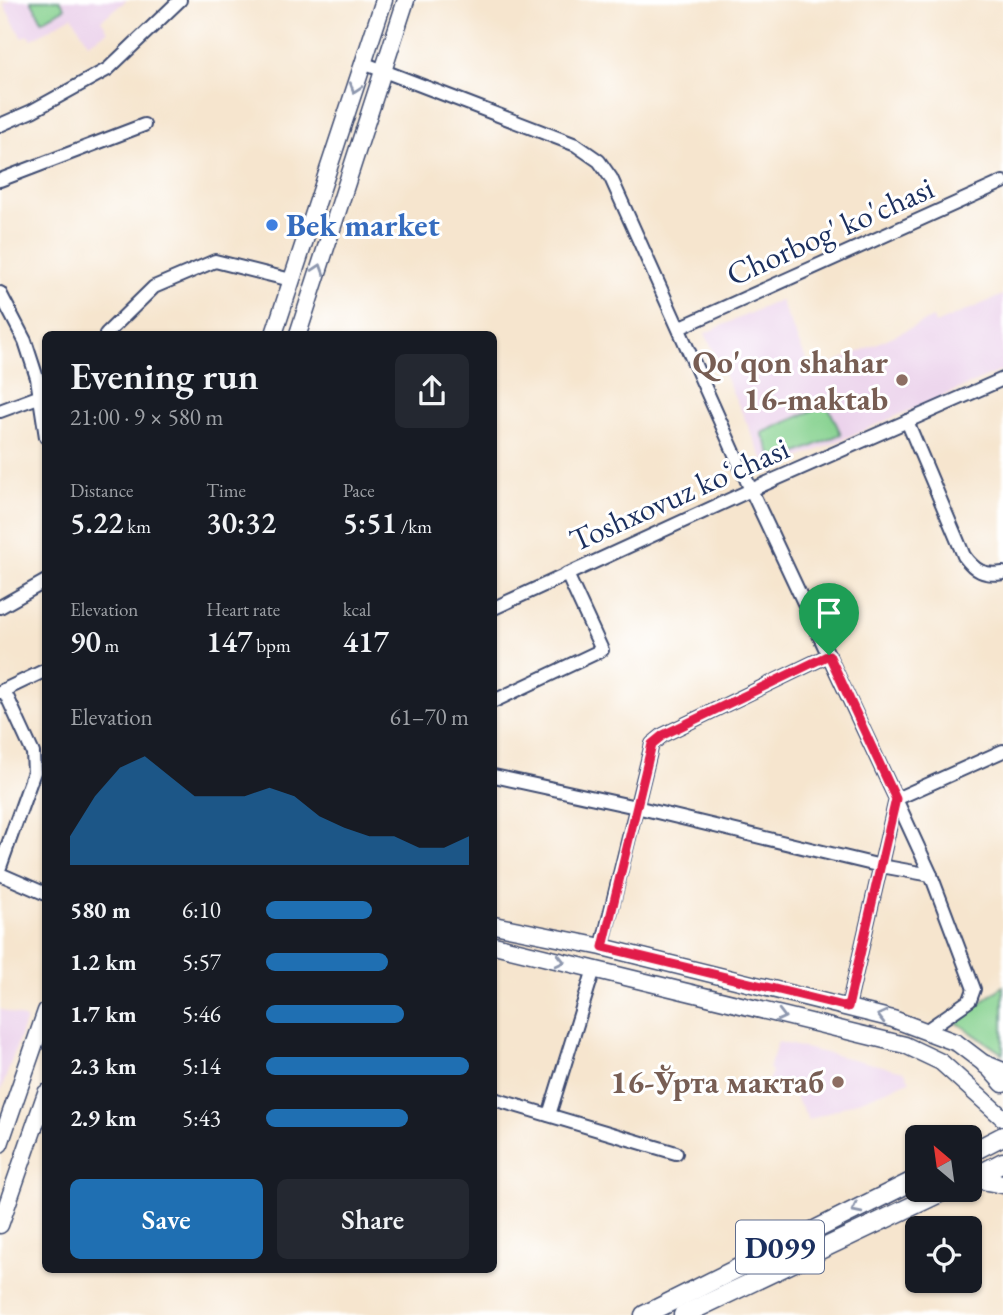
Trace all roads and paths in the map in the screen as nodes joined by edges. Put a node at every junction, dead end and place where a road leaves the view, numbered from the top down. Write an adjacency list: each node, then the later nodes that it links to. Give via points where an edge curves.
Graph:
1 (180, 0): 6 (street, via 108,69)
2 (384, 0): 4 (main road)
3 (406, 0): 5 (main road)
4 (363, 63): 5 (street); 10 (main road, one-way to 10)
5 (382, 70): 12 (street, via 576,145 598,161 611,178); 15 (main road, one-way to 5)
6 (0, 125)
7 (144, 125): 8 (street)
8 (0, 180)
9 (1003, 182): 12 (street, Chorbog' ko'chasi)
10 (292, 281): 13 (street, via 215,261 153,288); 14 (main road)
11 (0, 293): 16 (street)
12 (679, 328): 22 (street)
13 (109, 331)
14 (275, 331)
15 (299, 331)
16 (41, 375): 18 (street)
17 (1003, 379): 21 (street, Toshxovuz koʻchasi)
18 (38, 397): 19 (street); 20 (street)
19 (0, 411)
20 (42, 417)
21 (907, 421): 22 (street, Toshxovuz koʻchasi); 23 (street, via 964,556 972,568 986,575)
22 (751, 490): 24 (street, Toshxovuz koʻchasi); 28 (street)
23 (1003, 573)
24 (567, 574): 27 (street, Toshxovuz koʻchasi); 31 (street, via 602,649)
25 (42, 583): 26 (street)
26 (0, 607)
27 (497, 607)
28 (829, 655): 34 (street); 35 (street, via 657,738)
29 (42, 672): 30 (street)
30 (2, 691): 36 (street, via 33,753 34,772)
31 (497, 700)
32 (1003, 751): 34 (street)
33 (497, 777): 35 (street)
34 (896, 799): 37 (street); 39 (street)
35 (636, 807): 37 (street); 43 (street)
36 (0, 866)
37 (881, 866): 39 (street); 47 (street)
38 (0, 874): 40 (street)
39 (931, 875): 49 (street, via 974,989 970,1000)
40 (42, 892)
41 (497, 926): 43 (main road)
42 (497, 946): 44 (main road, one-way to 44)
43 (603, 947): 45 (main road)
44 (594, 969): 46 (main road); 54 (street)
45 (707, 972): 46 (main road); 47 (main road)
46 (701, 995): 55 (main road, one-way to 55, via 905,1045 941,1062)
47 (848, 1007): 49 (main road, one-way to 47)
48 (42, 1023): 57 (main road)
49 (926, 1030): 50 (main road, via 957,1043)
50 (995, 1069): 51 (main road)
51 (1003, 1084)
52 (497, 1100): 54 (street)
53 (42, 1104): 66 (main road)
54 (549, 1115): 59 (street)
55 (1003, 1118)
56 (1003, 1136): 58 (highway)
57 (0, 1144)
58 (982, 1147)
59 (676, 1153)
60 (1003, 1162): 61 (highway)
61 (982, 1173)
62 (982, 1181): 63 (highway)
63 (1003, 1184)
64 (905, 1185): 67 (highway, D099, one-way to 67)
65 (921, 1202): 68 (highway, D099)
66 (0, 1225)
67 (644, 1315)
68 (683, 1315)

